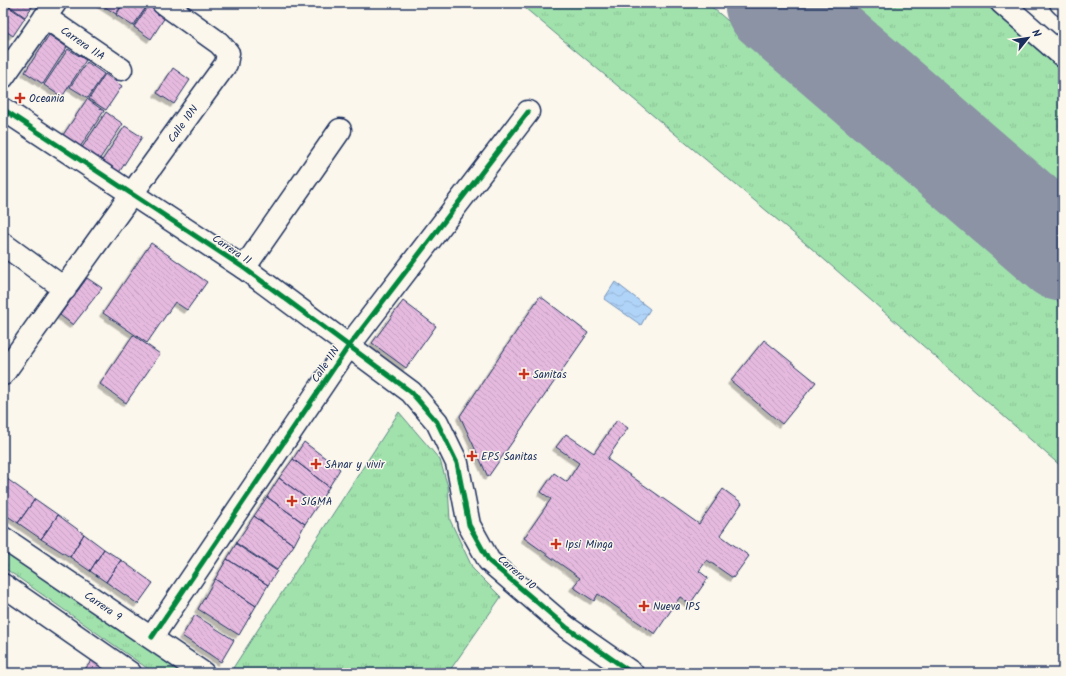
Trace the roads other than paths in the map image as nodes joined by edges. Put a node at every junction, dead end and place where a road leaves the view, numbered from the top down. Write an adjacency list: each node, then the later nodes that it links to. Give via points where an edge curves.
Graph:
1 (164, 3): 12 (street, Calle 10N, via 219,43 228,53 226,64)
2 (1002, 3): 6 (street)
3 (1061, 3): 4 (street)
4 (1063, 5)
5 (50, 10): 7 (street, Carrera 11A); 8 (street)
6 (1063, 56)
7 (121, 69)
8 (3, 77)
9 (3, 109): 12 (street, Carrera 11)
10 (528, 112): 16 (street, Calle 11N)
11 (340, 130): 14 (street)
12 (132, 193): 14 (street, Carrera 11); 15 (street, Calle 10N)
13 (3, 244): 15 (street)
14 (244, 268): 16 (street, Carrera 11)
15 (65, 289): 17 (street, Calle 10N)
16 (348, 347): 18 (street, Carrera 11, via 411,392); 21 (street, Calle 11N)
17 (6, 364)
18 (437, 422): 25 (street, Carrera 10, via 457,463 470,525 489,561 566,627)
19 (3, 538): 21 (street, Carrera 9)
20 (3, 585): 22 (street)
21 (152, 637): 24 (street, Carrera 9)
22 (116, 666): 23 (street)
23 (130, 673)
24 (203, 673)
25 (632, 673)

